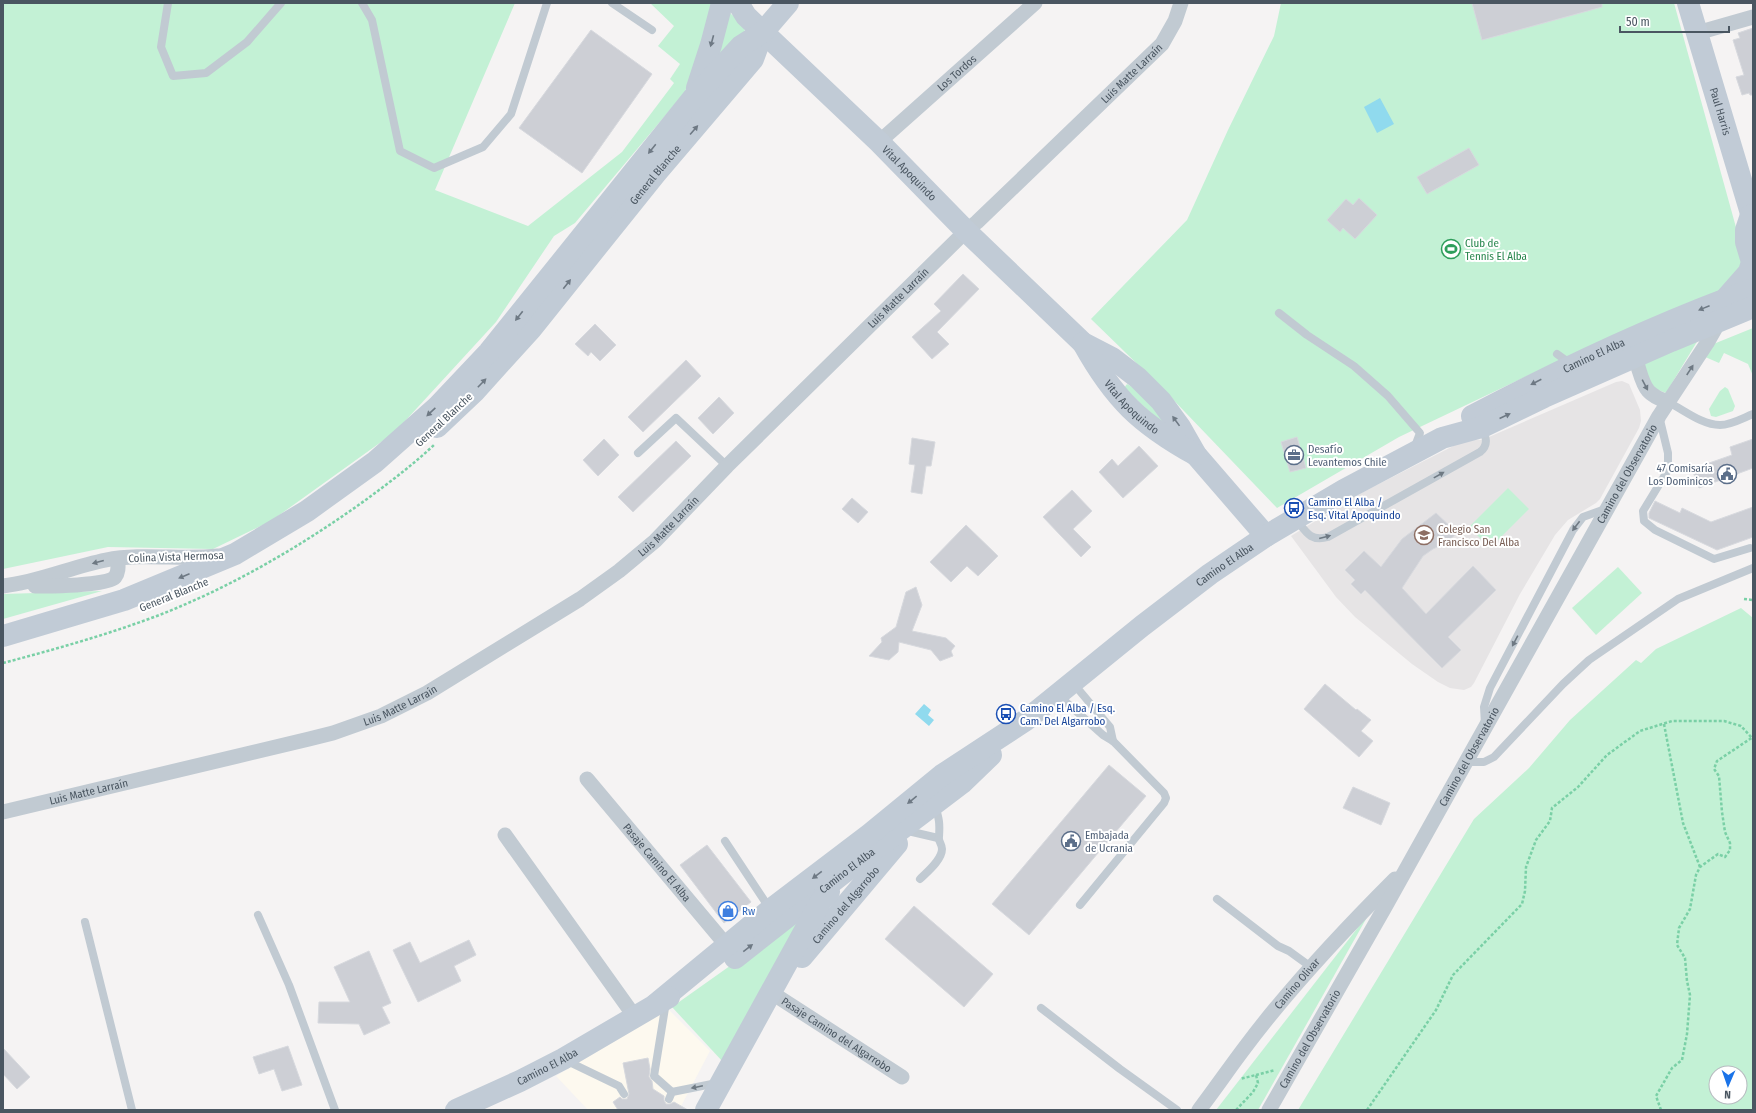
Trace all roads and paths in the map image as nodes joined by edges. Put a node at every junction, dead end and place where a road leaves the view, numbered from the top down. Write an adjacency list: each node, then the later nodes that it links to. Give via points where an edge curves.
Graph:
1 (168, 3): 2 (lane, via 161,47 173,76 206,73 247,42)
2 (281, 3)
3 (362, 3): 4 (lane, via 372,20 400,151 434,168 483,147 511,114)
4 (547, 3)
5 (612, 3): 13 (lane)
6 (722, 3): 16 (main road, one-way to 16)
7 (738, 3): 14 (main road, Vital Apoquindo, via 746,16)
8 (788, 3): 14 (main road, General Blanche)
9 (1035, 3): 17 (street, Los Tordos)
10 (1181, 3): 19 (street, Luis Matte Larraín, via 1176,21 1162,44)
11 (1688, 3): 15 (main road, Paul Harris)
12 (1753, 17): 15 (street)
13 (652, 30)
14 (763, 32): 16 (main road, General Blanche, via 742,46); 17 (main road, Vital Apoquindo); 47 (main road, General Blanche, one-way to 14, via 77,630 188,591 278,544 314,522 381,474 474,392 531,329 656,173 753,58)
15 (1697, 33): 18 (main road, Paul Harris)
16 (694, 97): 39 (main road, General Blanche, one-way to 39, via 509,328 437,407 375,462 341,488 271,534)
17 (879, 142): 19 (main road, Vital Apoquindo)
18 (1752, 217): 21 (main road, via 1746,230 1746,242 1752,262 1749,272)
19 (966, 231): 34 (street, Luis Matte Larraín); 37 (main road, Vital Apoquindo, via 1083,343 1118,397 1167,439 1196,455)
20 (1753, 289): 21 (main road, Camino El Alba)
21 (1725, 299): 25 (main road, Camino El Alba, one-way to 25)
22 (1753, 307): 24 (main road, Camino El Alba)
23 (1279, 313): 32 (lane, via 1354,366 1388,396)
24 (1720, 320): 26 (main road, Camino El Alba); 27 (street, Camino del Observatorio, one-way to 24)
25 (1665, 323): 26 (street, via 1656,334 1636,348); 31 (main road, Camino El Alba, one-way to 31, via 1564,359 1465,419)
26 (1635, 357): 27 (street, one-way to 27, via 1644,387 1652,396); 30 (main road, Camino El Alba, one-way to 26)
27 (1668, 402): 28 (lane, via 1705,423 1719,425 1729,424); 29 (street, Camino del Observatorio)
28 (1753, 414)
29 (1659, 416): 35 (street, Camino del Observatorio); 38 (lane, via 1668,453 1668,470 1643,511 1644,521 1655,530 1714,559)
30 (1482, 427): 31 (main road, Camino El Alba); 36 (lane, one-way to 30, via 1314,538 1328,537 1480,452 1484,449 1486,440)
31 (1442, 438): 32 (main road, Camino El Alba)
32 (1416, 443): 36 (main road, Camino El Alba)
33 (638, 453): 34 (lane, via 676,418)
34 (727, 466): 56 (street, Luis Matte Larraín, via 655,541 619,571 580,599 427,693 381,716 333,733)
35 (1609, 508): 51 (street, Camino del Observatorio); 51 (lane, one-way to 51, via 1583,517 1567,540 1490,688 1484,707)
36 (1296, 518): 37 (main road, Camino El Alba)
37 (1266, 536): 48 (main road, Camino El Alba, via 1210,574)
38 (1750, 548)
39 (235, 554): 40 (street, Colina Vista Hermosa); 46 (main road, General Blanche, one-way to 46, via 124,600)
40 (118, 559): 42 (street, Colina Vista Hermosa, one-way to 42); 42 (street, Colina Vista Hermosa, via 119,568 109,582 46,586)
41 (1753, 568): 54 (lane, via 1678,600 1630,631 1589,660 1563,684 1494,757 1484,762)
42 (22, 584): 43 (street, Colina Vista Hermosa)
43 (3, 586)
44 (1744, 599): 45 (path)
45 (1753, 600)
46 (3, 636)
47 (3, 651)
48 (1065, 689): 49 (main road, Camino El Alba); 53 (lane, via 1103,735); 53 (lane, via 1110,727)
49 (1026, 720): 57 (main road, Camino El Alba, via 962,783); 58 (main road, Camino El Alba, one-way to 58, via 942,775)
50 (1664, 724): 52 (path, via 1672,721 1724,721 1741,726); 62 (path, via 1683,823); 90 (path, via 1640,731 1607,755 1578,787 1552,808 1550,820 1536,840 1526,867 1526,891 1522,904 1453,975 1436,1010)
51 (1485, 727): 54 (street, Camino del Observatorio)
52 (1752, 738): 62 (path, via 1717,761 1714,768 1719,776 1722,812 1730,850 1725,856 1718,854)
53 (1113, 741): 67 (lane, via 1166,798)
54 (1465, 762): 63 (street, Camino del Observatorio)
55 (587, 779): 71 (street, Pasaje Camino El Alba)
56 (3, 812)
57 (921, 817): 60 (lane); 60 (lane, via 940,824); 64 (main road, Camino El Alba); 73 (main road, Camino del Algarrobo)
58 (870, 834): 64 (main road, Camino del Algarrobo); 68 (main road, Camino El Alba, one-way to 68)
59 (505, 835): 76 (street)
60 (938, 838): 65 (lane, via 942,847 940,857)
61 (725, 841): 68 (lane)
62 (1700, 867): 91 (path, via 1690,909 1679,928 1677,945 1685,958 1690,995 1684,1049 1682,1060 1672,1068 1656,1096)
63 (1407, 868): 72 (street, Camino Olivar); 89 (street, Camino del Observatorio)
64 (842, 874): 73 (main road, Camino del Algarrobo, via 821,901); 74 (main road, Camino El Alba, one-way to 64, via 736,958)
65 (920, 879)
66 (1217, 900): 72 (lane, via 1278,946)
67 (1080, 905)
68 (770, 910): 71 (main road, Camino El Alba)
69 (258, 915): 83 (lane, via 289,985)
70 (85, 922): 82 (lane)
71 (727, 946): 74 (main road, Camino El Alba)
72 (1311, 967): 80 (street, Camino Olivar, via 1246,1045)
73 (772, 993): 78 (street, Pasaje Camino del Algarrobo); 79 (main road, Camino del Algarrobo)
74 (661, 1001): 76 (main road, Camino El Alba); 79 (lane, one-way to 74, via 670,1096 652,1076)
75 (1041, 1008): 86 (lane)
76 (635, 1017): 77 (main road, Camino El Alba)
77 (563, 1059): 81 (lane, via 623,1085); 84 (main road, Camino El Alba)
78 (902, 1077)
79 (723, 1081): 85 (main road, Camino del Algarrobo)
80 (1219, 1084): 87 (street, Camino Olivar); 88 (path, via 1256,1075 1258,1083 1253,1092)
81 (624, 1094)
82 (132, 1110)
83 (335, 1110)
84 (456, 1110)
85 (706, 1110)
86 (1177, 1110)
87 (1199, 1110)
88 (1236, 1110)
89 (1269, 1110)
90 (1367, 1110)
91 (1661, 1110): 92 (path)
92 (1667, 1110)

